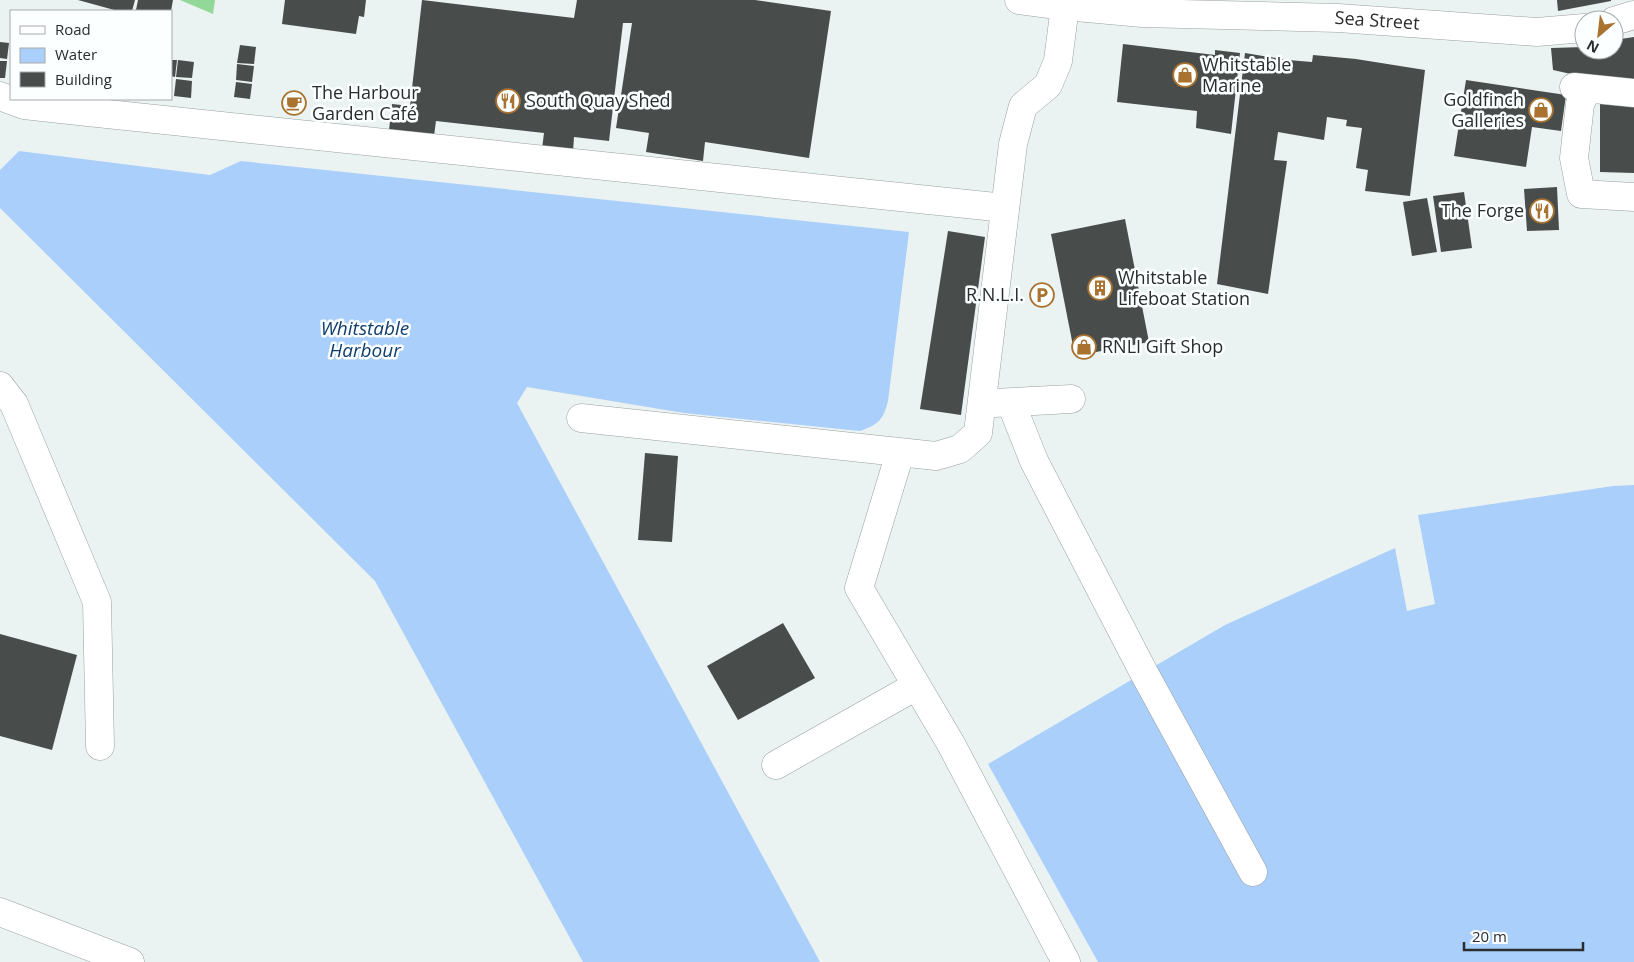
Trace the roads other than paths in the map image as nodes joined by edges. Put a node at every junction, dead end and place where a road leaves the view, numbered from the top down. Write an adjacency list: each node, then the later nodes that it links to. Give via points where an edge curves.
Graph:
1 (1019, 0): 3 (street, Sea Street)
2 (1206, 0): 5 (street)
3 (1065, 6): 5 (street, Sea Street); 10 (street, via 1058,61 1048,85 1023,106 1013,144)
4 (1329, 9): 5 (street, Sea Street); 6 (street, Sea Street, via 1537,32)
5 (1170, 14)
6 (1574, 29)
7 (1634, 93): 9 (street, via 1580,88 1574,158 1580,194)
8 (11, 100): 10 (street, via 24,105 97,113)
9 (1634, 197)
10 (1005, 208): 14 (street)
11 (0, 386): 18 (street, via 14,404 97,602)
12 (1071, 399): 13 (street)
13 (1011, 403): 14 (street); 20 (street, via 1034,461 1143,672)
14 (982, 404): 16 (street, via 978,433 960,449 936,456)
15 (581, 418): 16 (street)
16 (900, 453): 17 (street, via 859,588)
17 (916, 686): 19 (street); 23 (street, via 951,744)
18 (100, 746)
19 (776, 765)
20 (1253, 872)
21 (0, 912): 22 (street)
22 (130, 962)
23 (1066, 962)

